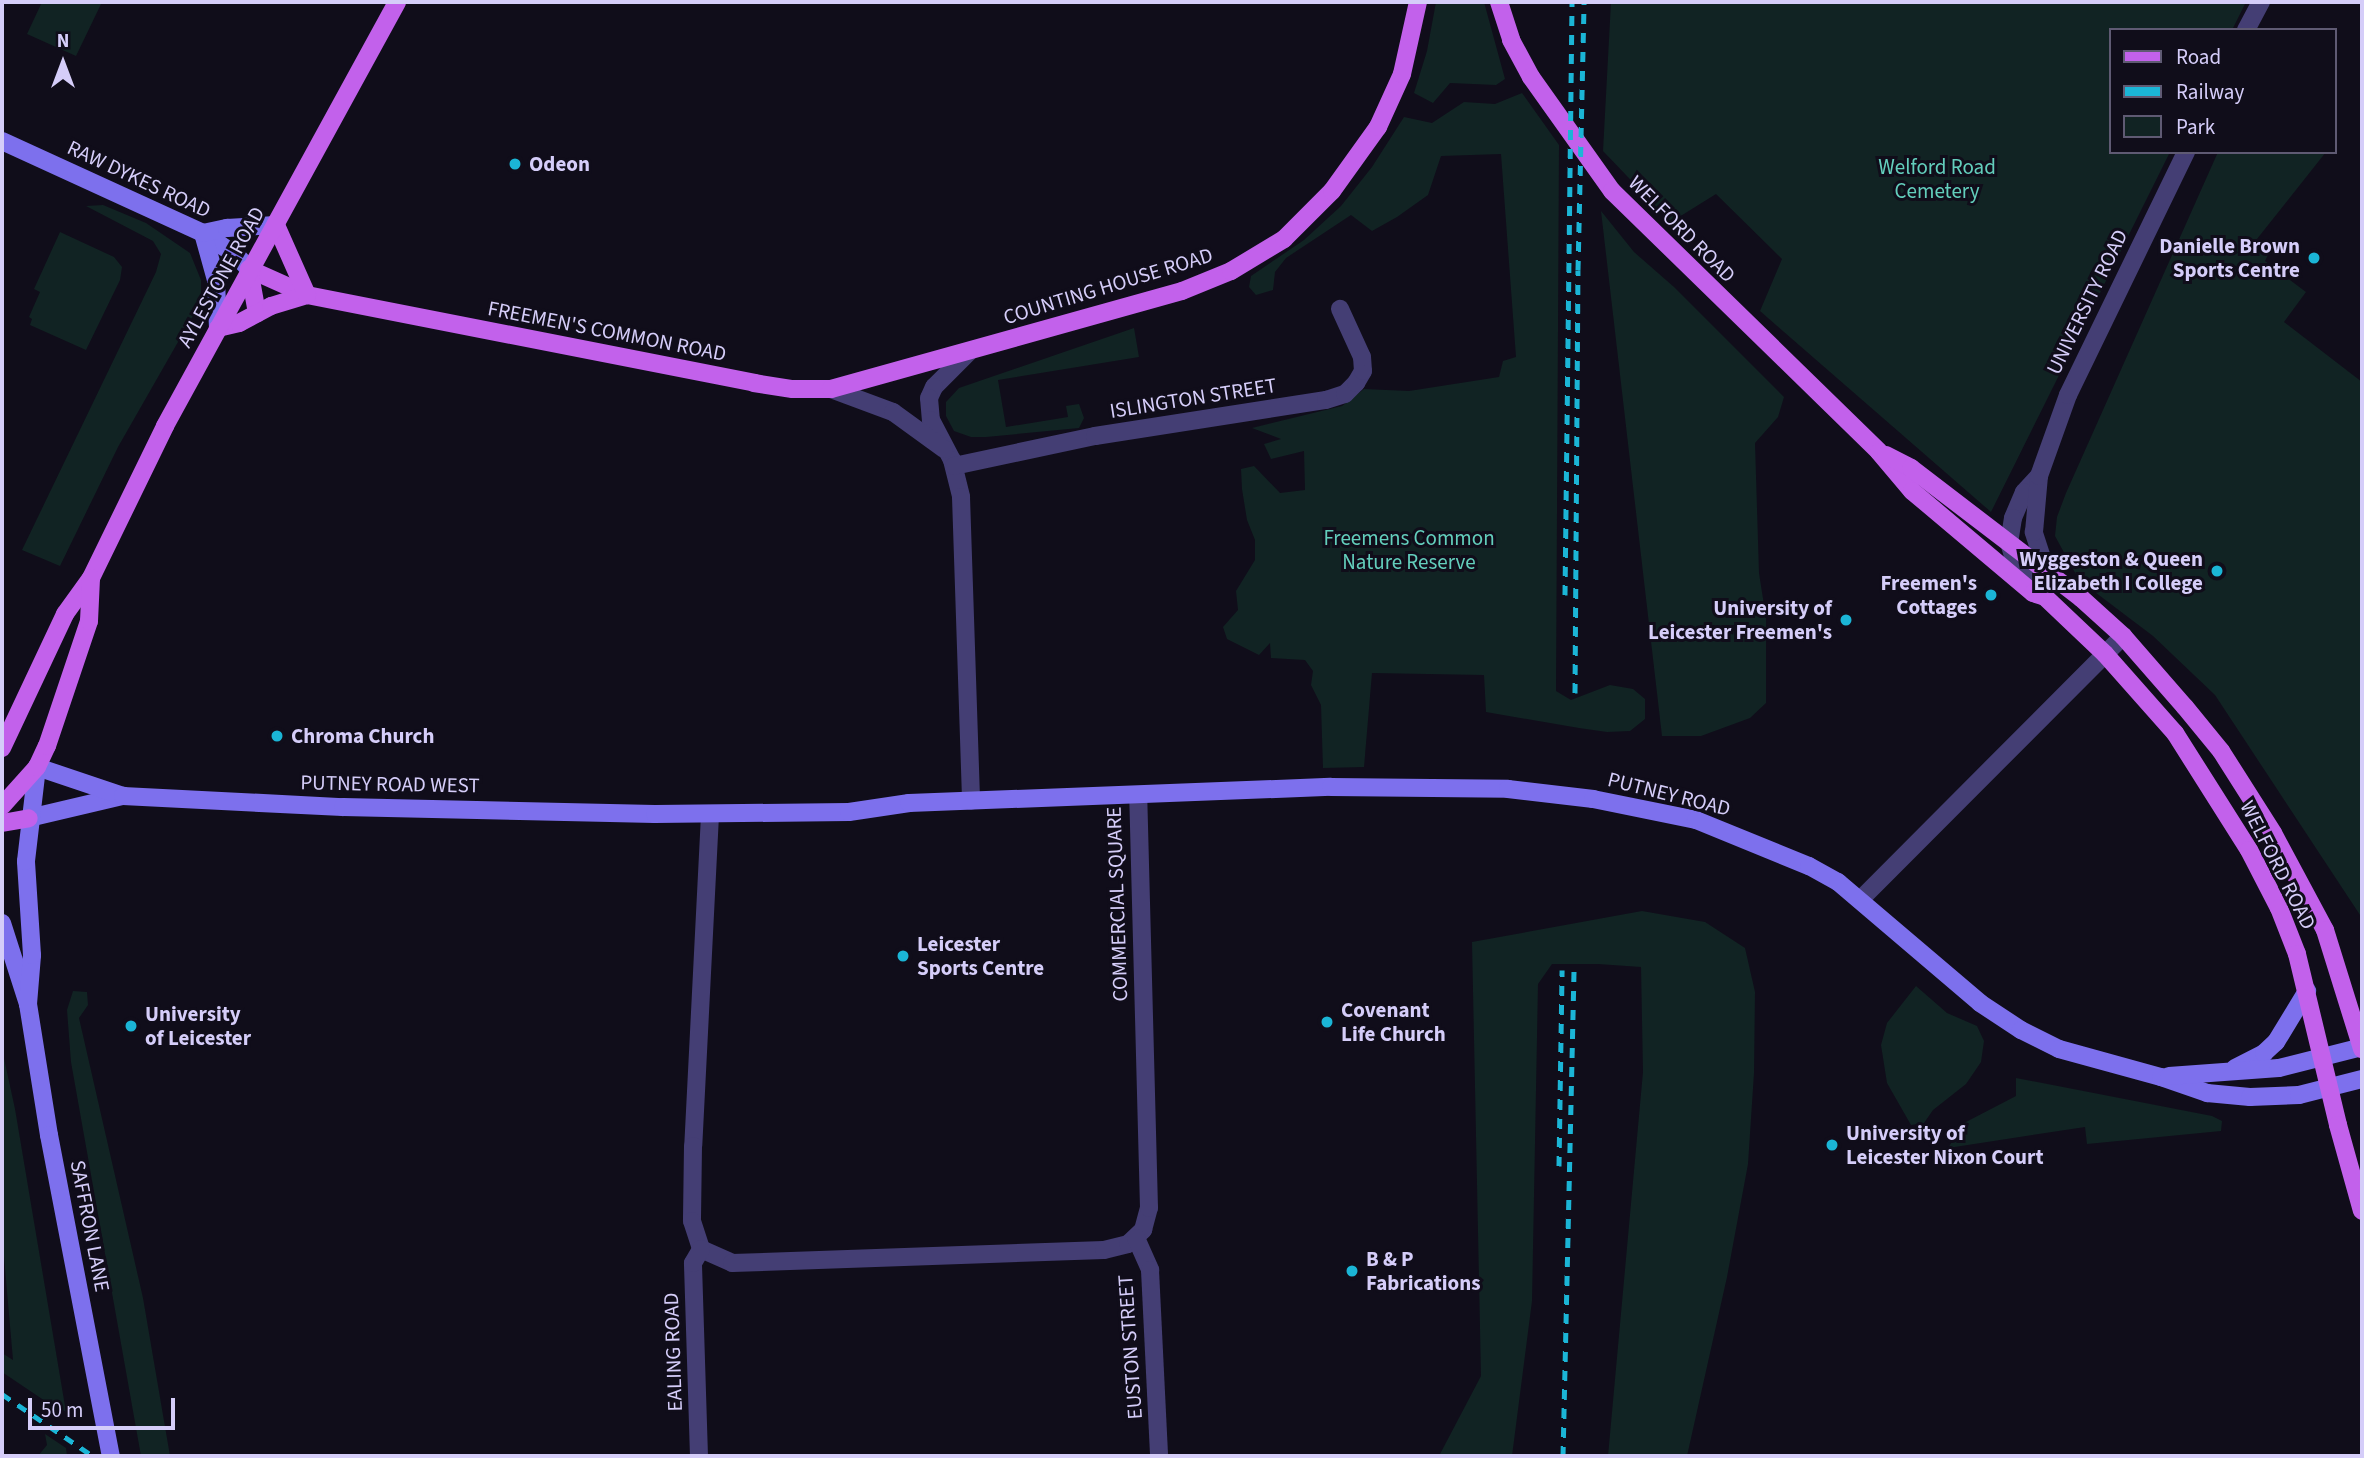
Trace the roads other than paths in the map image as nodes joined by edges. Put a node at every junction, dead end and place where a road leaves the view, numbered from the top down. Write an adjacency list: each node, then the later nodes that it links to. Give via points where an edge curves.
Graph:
1 (397, 2): 8 (main road, AYLESTONE ROAD)
2 (1418, 2): 15 (main road, COUNTING HOUSE ROAD, via 1402,74 1378,127 1332,191 1284,239 1231,271 1182,291)
3 (1499, 2): 17 (main road, WELFORD ROAD, via 1511,40 1531,77 1612,191)
4 (2261, 2): 5 (street)
5 (2247, 28)
6 (2, 141): 9 (street, RAW DYKES ROAD)
7 (2185, 154): 19 (street, UNIVERSITY ROAD, via 2068,395)
8 (276, 225): 9 (street); 10 (main road, AYLESTONE ROAD); 11 (main road)
9 (203, 233): 10 (street, RAW DYKES ROAD); 14 (street, via 216,280)
10 (249, 269): 11 (main road, FREEMEN'S COMMON ROAD); 13 (main road); 14 (main road, AYLESTONE ROAD)
11 (307, 295): 13 (main road); 16 (main road, FREEMEN'S COMMON ROAD, via 754,383)
12 (1340, 309): 18 (street, ISLINGTON STREET, via 1362,357 1363,371 1345,394)
13 (257, 313): 14 (main road)
14 (218, 328): 24 (main road, AYLESTONE ROAD)
15 (969, 352): 16 (main road, COUNTING HOUSE ROAD); 18 (street, via 929,398 932,420)
16 (831, 389): 18 (street, FREEMEN'S COMMON ROAD, via 893,412)
17 (1879, 452): 21 (main road, WELFORD ROAD, via 1911,468); 25 (main road, WELFORD ROAD, via 1912,491 2033,593)
18 (950, 458): 32 (street, via 961,497)
19 (2039, 476): 20 (street, UNIVERSITY ROAD, via 2024,492); 23 (street, UNIVERSITY ROAD, via 2034,532)
20 (2013, 518): 21 (street); 22 (street)
21 (1987, 526): 22 (main road, WELFORD ROAD)
22 (2010, 542): 23 (main road, WELFORD ROAD); 25 (street, WELFORD ROAD, via 2014,559)
23 (2046, 570): 26 (main road, WELFORD ROAD)
24 (91, 578): 28 (main road, AYLESTONE ROAD, via 65,614); 29 (main road, AYLESTONE ROAD, via 89,621)
25 (2045, 597): 27 (main road, WELFORD ROAD)
26 (2123, 636): 27 (street); 41 (main road, WELFORD ROAD, via 2221,751 2273,833 2325,930)
27 (2105, 654): 37 (street); 39 (main road, WELFORD ROAD, via 2175,733 2216,794 2279,908)
28 (2, 748)
29 (37, 767): 30 (street, PUTNEY ROAD WEST); 33 (main road, AYLESTONE ROAD); 35 (street, SAFFRON LANE)
30 (123, 796): 34 (street, PUTNEY ROAD WEST, via 343,807); 35 (street, PUTNEY ROAD WEST)
31 (1138, 796): 32 (street, COMMERCIAL SQUARE); 37 (street, PUTNEY ROAD, via 1444,787 1593,799 1696,820 1748,839 1810,866); 48 (street, COMMERCIAL SQUARE, via 1149,1208)
32 (971, 801): 34 (street, COMMERCIAL SQUARE, via 909,803 849,812)
33 (2, 806)
34 (710, 815): 49 (street, via 693,1146 692,1221)
35 (29, 818): 36 (main road); 40 (street, SAFFRON LANE, via 26,861 32,955)
36 (2, 824)
37 (1860, 900): 44 (street, PUTNEY ROAD, via 1980,1003 2021,1030 2083,1057)
38 (2, 923): 40 (street, SAFFRON LANE)
39 (2307, 991): 42 (main road, WELFORD ROAD); 43 (street, PUTNEY ROAD, via 2276,1042)
40 (28, 1004): 50 (street, SAFFRON LANE)
41 (2362, 1048): 42 (street, PUTNEY ROAD)
42 (2322, 1058): 43 (street, PUTNEY ROAD, via 2279,1068); 46 (main road, WELFORD ROAD)
43 (2228, 1072): 44 (street, PUTNEY ROAD)
44 (2161, 1077): 46 (street, PUTNEY ROAD, via 2207,1093 2250,1097 2299,1095)
45 (2362, 1079): 46 (street, PUTNEY ROAD)
46 (2330, 1087): 47 (main road, WELFORD ROAD)
47 (2362, 1211)
48 (1136, 1238): 49 (street, via 1104,1250 732,1263); 52 (street, EUSTON STREET, via 1150,1270)
49 (701, 1249): 51 (street, EALING ROAD, via 693,1263)
50 (111, 1456)
51 (699, 1456)
52 (1158, 1456)

